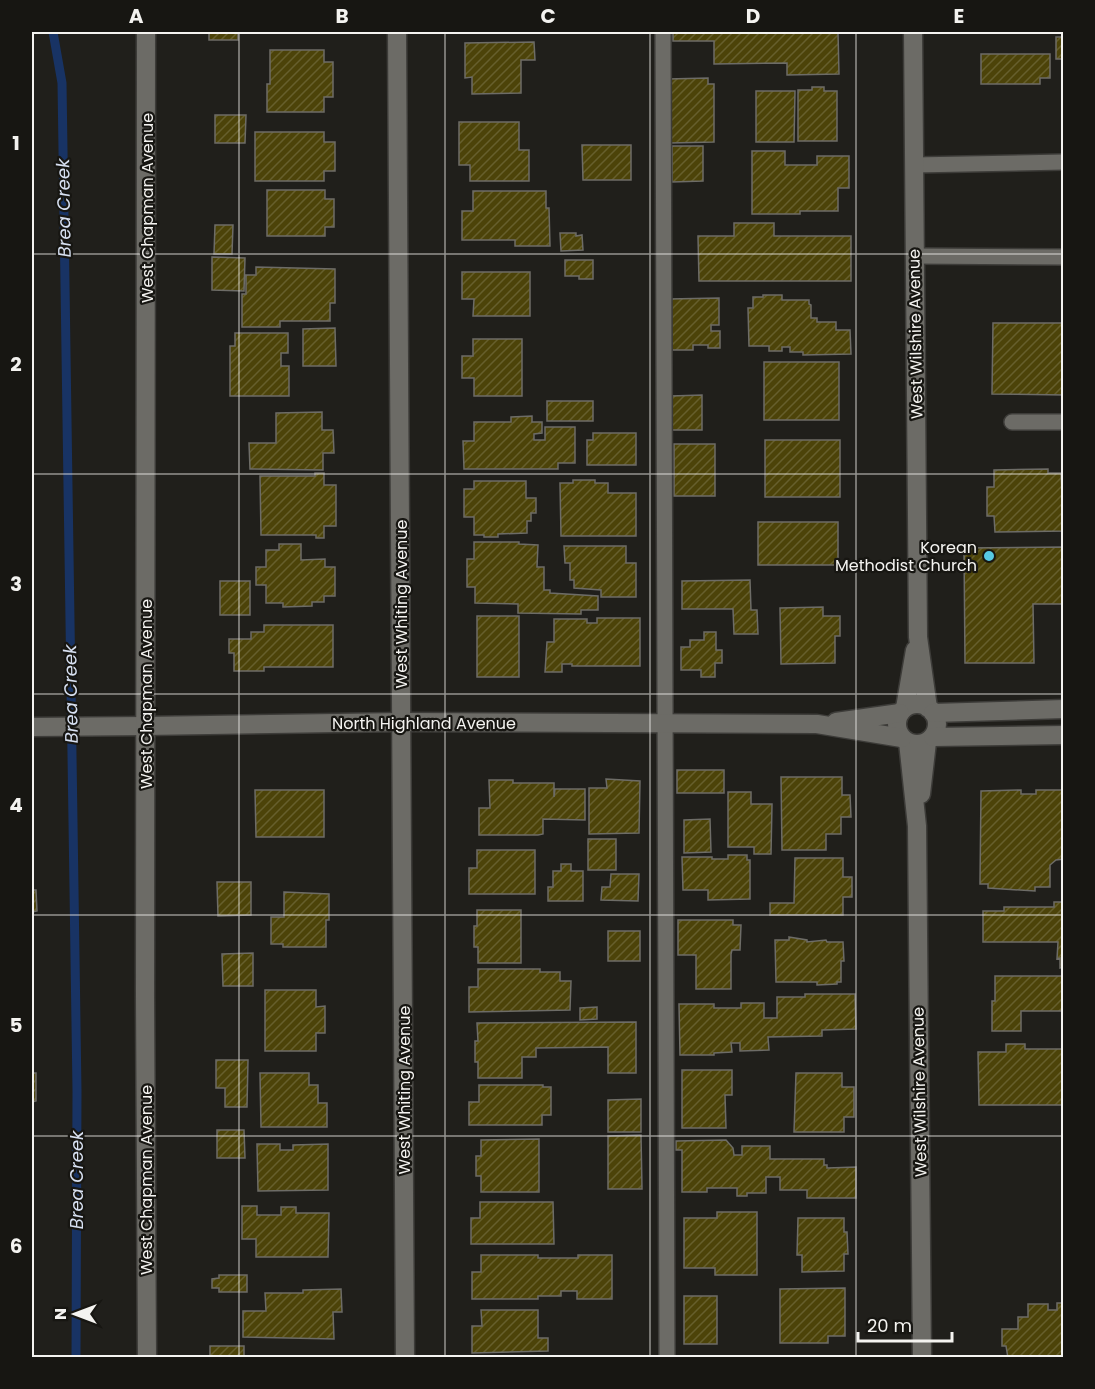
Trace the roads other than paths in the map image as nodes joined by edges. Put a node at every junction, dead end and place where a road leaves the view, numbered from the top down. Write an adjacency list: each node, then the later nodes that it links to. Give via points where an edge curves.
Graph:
1 (146, 32): 18 (street, West Chapman Avenue)
2 (397, 32): 15 (street, West Whiting Avenue)
3 (663, 32): 16 (lane)
4 (913, 32): 6 (street, West Wilshire Avenue)
5 (1064, 162): 6 (lane)
6 (914, 165): 7 (street, West Wilshire Avenue)
7 (914, 256): 8 (lane); 11 (street, West Wilshire Avenue)
8 (1064, 256)
9 (1012, 422): 10 (lane)
10 (1064, 422)
11 (918, 637): 13 (street, West Wilshire Avenue); 14 (street, West Wilshire Avenue)
12 (1064, 709): 14 (street)
13 (903, 710): 14 (street, via 917,704); 17 (street, North Highland Avenue); 22 (street, via 897,725)
14 (931, 710): 21 (street, via 937,724)
15 (402, 722): 16 (street, North Highland Avenue); 18 (street, North Highland Avenue); 25 (street, West Whiting Avenue)
16 (665, 722): 17 (street, North Highland Avenue); 26 (lane)
17 (817, 724): 22 (street, North Highland Avenue)
18 (145, 726): 19 (street, North Highland Avenue); 24 (street, West Chapman Avenue)
19 (32, 727)
20 (1064, 735): 21 (street)
21 (930, 739): 22 (street, via 914,744); 23 (street, West Wilshire Avenue)
22 (905, 740): 23 (street, West Wilshire Avenue)
23 (917, 826): 27 (street, West Wilshire Avenue)
24 (147, 1358)
25 (405, 1358)
26 (667, 1358)
27 (922, 1358)

